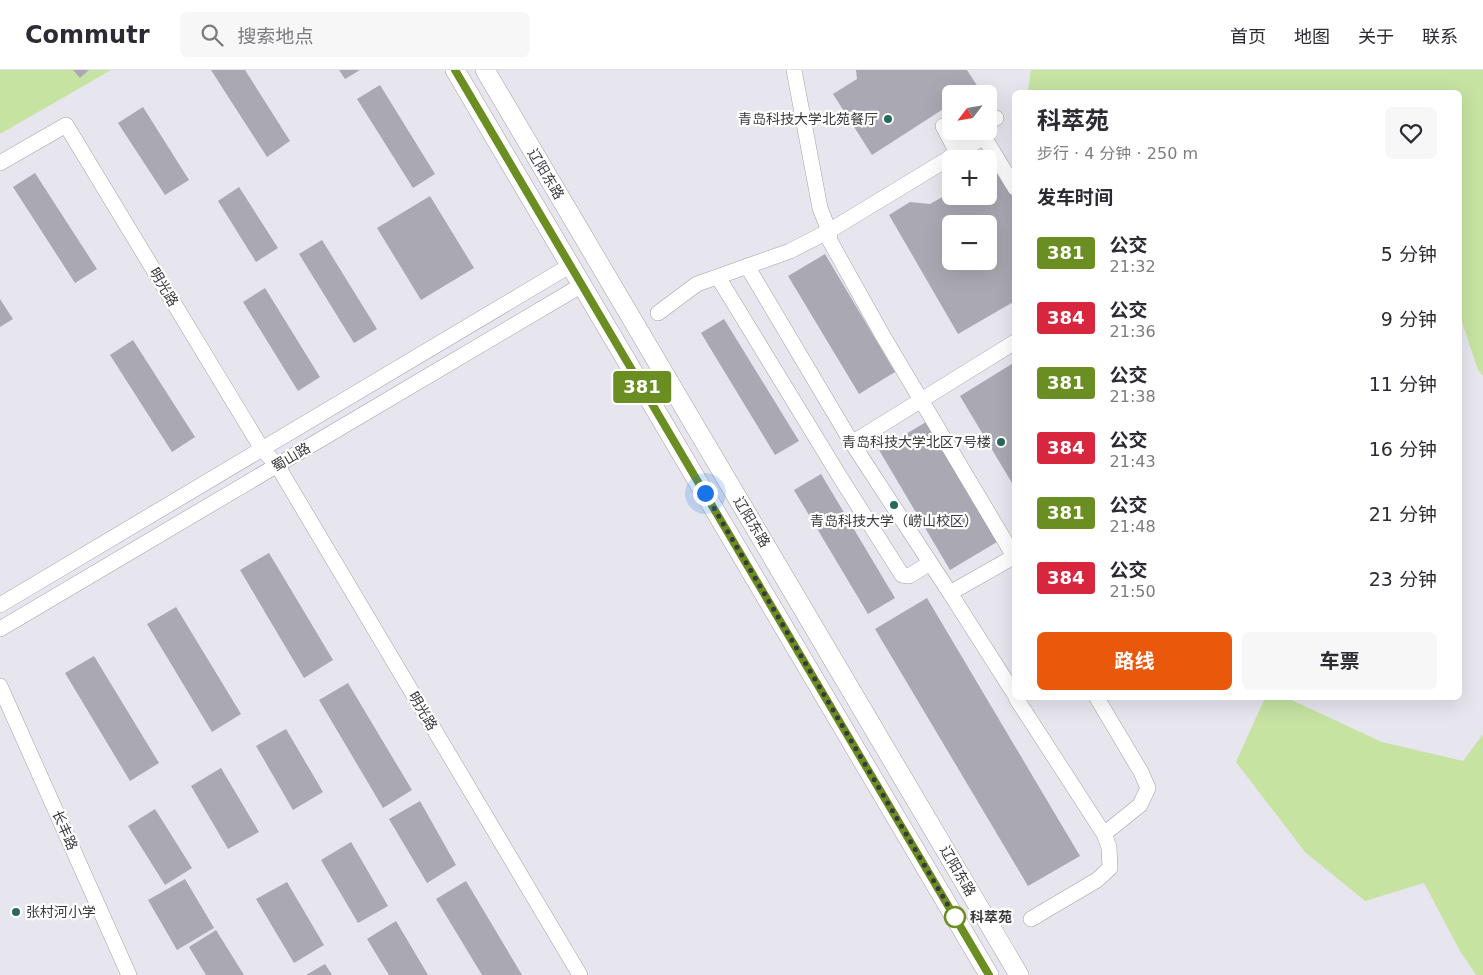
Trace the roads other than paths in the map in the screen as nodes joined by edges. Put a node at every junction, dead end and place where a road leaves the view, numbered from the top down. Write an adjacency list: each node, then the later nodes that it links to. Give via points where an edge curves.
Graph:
1 (455, 70): 9 (main road, 辽阳东路)
2 (485, 70): 35 (main road, 辽阳东路)
3 (794, 70): 8 (street, via 820,208)
4 (950, 140): 5 (street, via 953,145)
5 (961, 140)
6 (0, 163): 17 (street, 明光路, via 66,125)
7 (1012, 183): 8 (street, via 984,137)
8 (829, 231): 10 (street, via 790,251); 15 (street, via 830,241)
9 (571, 265): 12 (main road, 辽阳东路); 17 (street, 蜀山路)
10 (747, 266): 11 (street); 16 (street)
11 (718, 277): 13 (street, via 697,284); 21 (street, via 902,574 909,576)
12 (582, 285): 18 (street, 蜀山路); 34 (main road, 辽阳东路)
13 (658, 313)
14 (1012, 344): 15 (street)
15 (921, 400): 16 (street); 19 (street)
16 (852, 443): 21 (street)
17 (262, 449): 18 (street, 明光路); 23 (street, 蜀山路)
18 (273, 468): 24 (street, 蜀山路); 32 (street, 明光路); 33 (street, 明光路)
19 (1012, 552)
20 (1012, 559): 22 (street)
21 (930, 563): 22 (street)
22 (950, 593): 26 (street)
23 (0, 605)
24 (0, 629)
25 (0, 686): 31 (street, 长丰路)
26 (1012, 690)
27 (1019, 700): 29 (street)
28 (1099, 700): 29 (street, via 1148,788 1140,805)
29 (1104, 834): 30 (street, via 1109,846 1110,868 1097,880)
30 (1031, 919)
31 (129, 975)
32 (568, 975)
33 (580, 975)
34 (989, 975)
35 (1019, 975)

